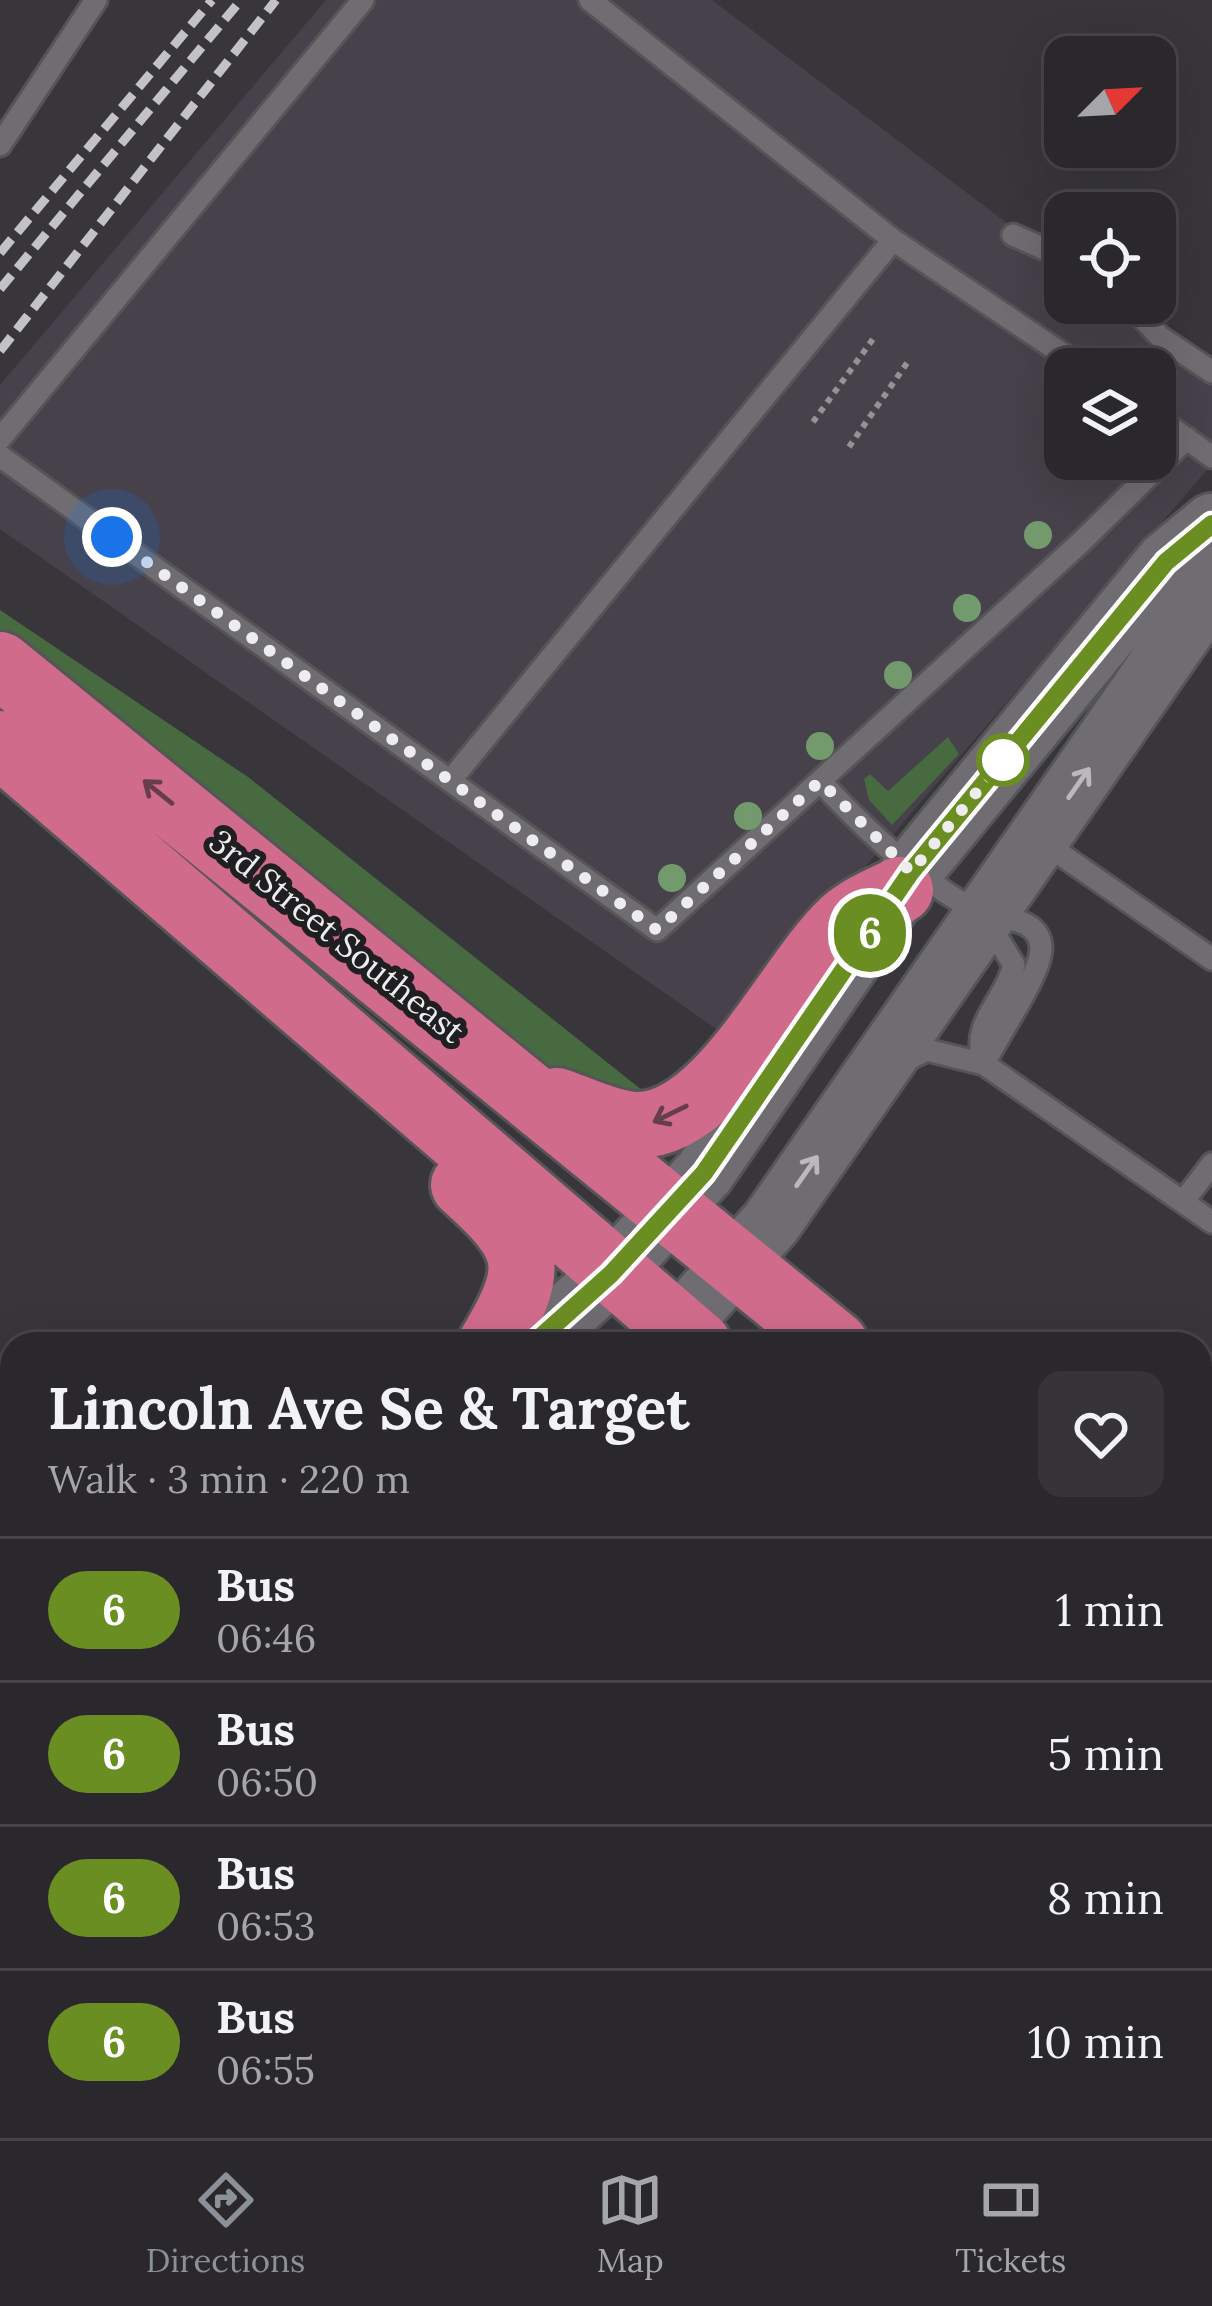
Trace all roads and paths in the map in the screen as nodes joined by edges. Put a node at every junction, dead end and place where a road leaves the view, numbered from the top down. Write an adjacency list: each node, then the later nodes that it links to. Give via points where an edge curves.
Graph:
1 (96, 0): 4 (lane)
2 (363, 0): 16 (lane)
3 (590, 0): 6 (lane)
4 (0, 145)
5 (1013, 235): 7 (lane)
6 (893, 240): 10 (lane); 24 (lane)
7 (1044, 249)
8 (1148, 324): 12 (lane)
9 (873, 339): 13 (path)
10 (1054, 348)
11 (907, 363): 17 (path)
12 (1212, 372)
13 (813, 422)
14 (1176, 430): 15 (lane)
15 (1187, 438): 19 (lane); 25 (lane)
16 (0, 439)
17 (848, 447)
18 (0, 456): 24 (lane)
19 (1212, 458)
20 (1212, 524): 27 (street, via 1166,562)
21 (1212, 589): 26 (street, one-way to 21)
22 (0, 665): 33 (highway, 3rd Street Southeast, one-way to 22)
23 (0, 744): 30 (highway, 3rd Street Southeast)
24 (450, 781): 25 (lane, via 657,930)
25 (820, 781): 27 (lane)
26 (1039, 839): 28 (street); 29 (lane)
27 (906, 881): 28 (lane); 33 (highway, one-way to 33, via 847,919 729,1069 660,1122 633,1126); 36 (street)
28 (984, 916): 31 (lane, via 1014,965 983,1022 978,1046); 31 (lane, via 1020,920 1037,933 1041,949); 32 (street)
29 (1212, 959)
30 (263, 970): 39 (highway, 3rd Street Southeast); 40 (highway, via 309,1048 508,1231 523,1289)
31 (985, 1064): 32 (lane, via 927,1050); 35 (lane)
32 (874, 1077): 38 (street, one-way to 32)
33 (531, 1093): 36 (highway, 3rd Street Southeast)
34 (1212, 1164): 35 (lane)
35 (1183, 1202): 37 (lane)
36 (672, 1211): 38 (highway, 3rd Street Southeast); 39 (street)
37 (1212, 1222)
38 (735, 1263): 43 (street); 44 (highway, 3rd Street Southeast)
39 (611, 1274): 41 (street); 42 (highway, 3rd Street Southeast)
40 (498, 1332)
41 (546, 1332)
42 (672, 1332)
43 (684, 1332)
44 (820, 1332)

